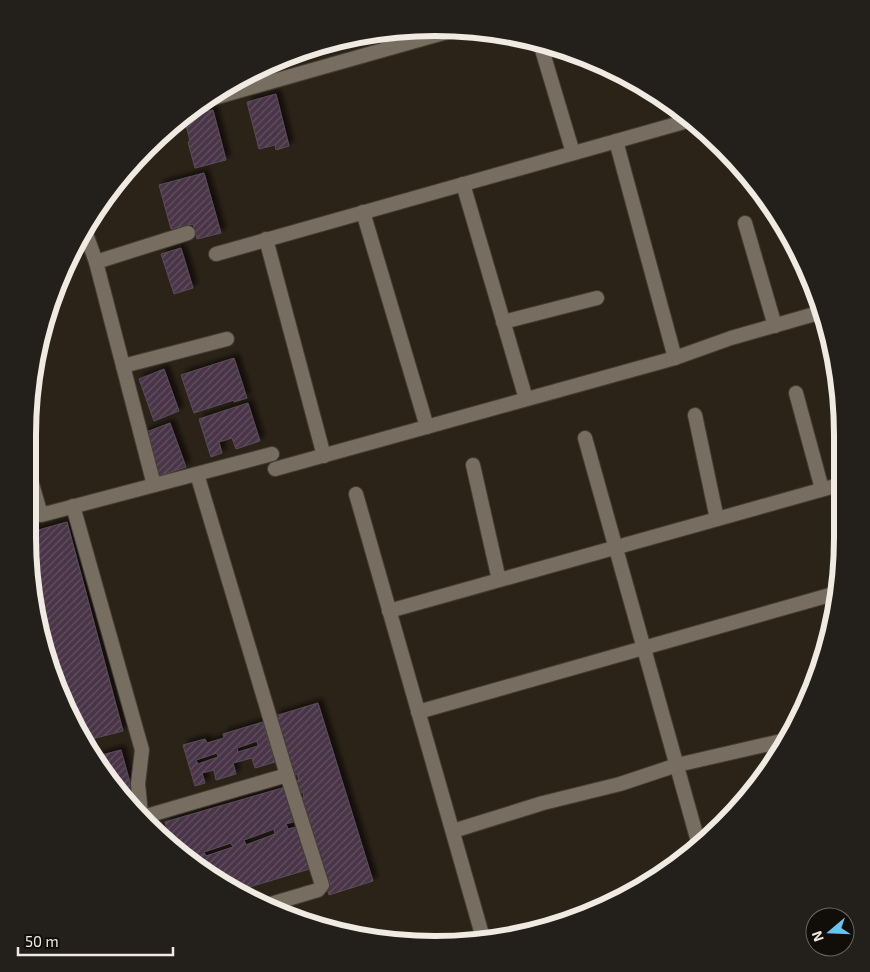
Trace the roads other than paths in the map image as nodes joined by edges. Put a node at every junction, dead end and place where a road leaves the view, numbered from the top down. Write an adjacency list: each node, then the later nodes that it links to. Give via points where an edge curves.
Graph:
1 (433, 36): 3 (street)
2 (542, 51): 6 (street)
3 (229, 94)
4 (682, 122): 5 (street)
5 (616, 141): 6 (street); 20 (street)
6 (573, 153): 7 (street)
7 (463, 184): 8 (street); 17 (street)
8 (363, 212): 12 (street); 25 (street)
9 (745, 223): 18 (street)
10 (188, 233): 14 (street)
11 (88, 239): 14 (street)
12 (266, 239): 13 (street); 28 (street)
13 (216, 254)
14 (96, 262): 21 (street)
15 (597, 298): 17 (street)
16 (815, 314): 18 (street)
17 (503, 322): 23 (street)
18 (775, 326): 20 (street)
19 (227, 339): 21 (street)
20 (675, 358): 23 (street)
21 (123, 366): 32 (street)
22 (796, 393): 34 (street)
23 (526, 399): 25 (street)
24 (695, 415): 38 (street)
25 (427, 427): 28 (street)
26 (585, 438): 39 (street)
27 (272, 454): 31 (street)
28 (324, 456): 30 (street)
29 (473, 464): 40 (street)
30 (276, 469)
31 (197, 474): 32 (street); 47 (street)
32 (154, 485): 36 (street)
33 (834, 486): 34 (street)
34 (822, 490): 38 (street)
35 (356, 494): 42 (street)
36 (73, 506): 37 (street); 48 (street, via 142,750 138,784)
37 (36, 516)
38 (717, 519): 39 (street)
39 (616, 547): 40 (street); 43 (street)
40 (499, 580): 42 (street)
41 (829, 595): 43 (street)
42 (389, 611): 44 (street)
43 (644, 648): 44 (street); 46 (street)
44 (418, 712): 50 (street)
45 (777, 742): 46 (street)
46 (676, 765): 50 (street); 51 (street)
47 (287, 775): 49 (street); 52 (street, via 322,885 318,890)
48 (141, 806)
49 (148, 814)
50 (452, 831): 53 (street)
51 (697, 838)
52 (276, 902)
53 (481, 933)

